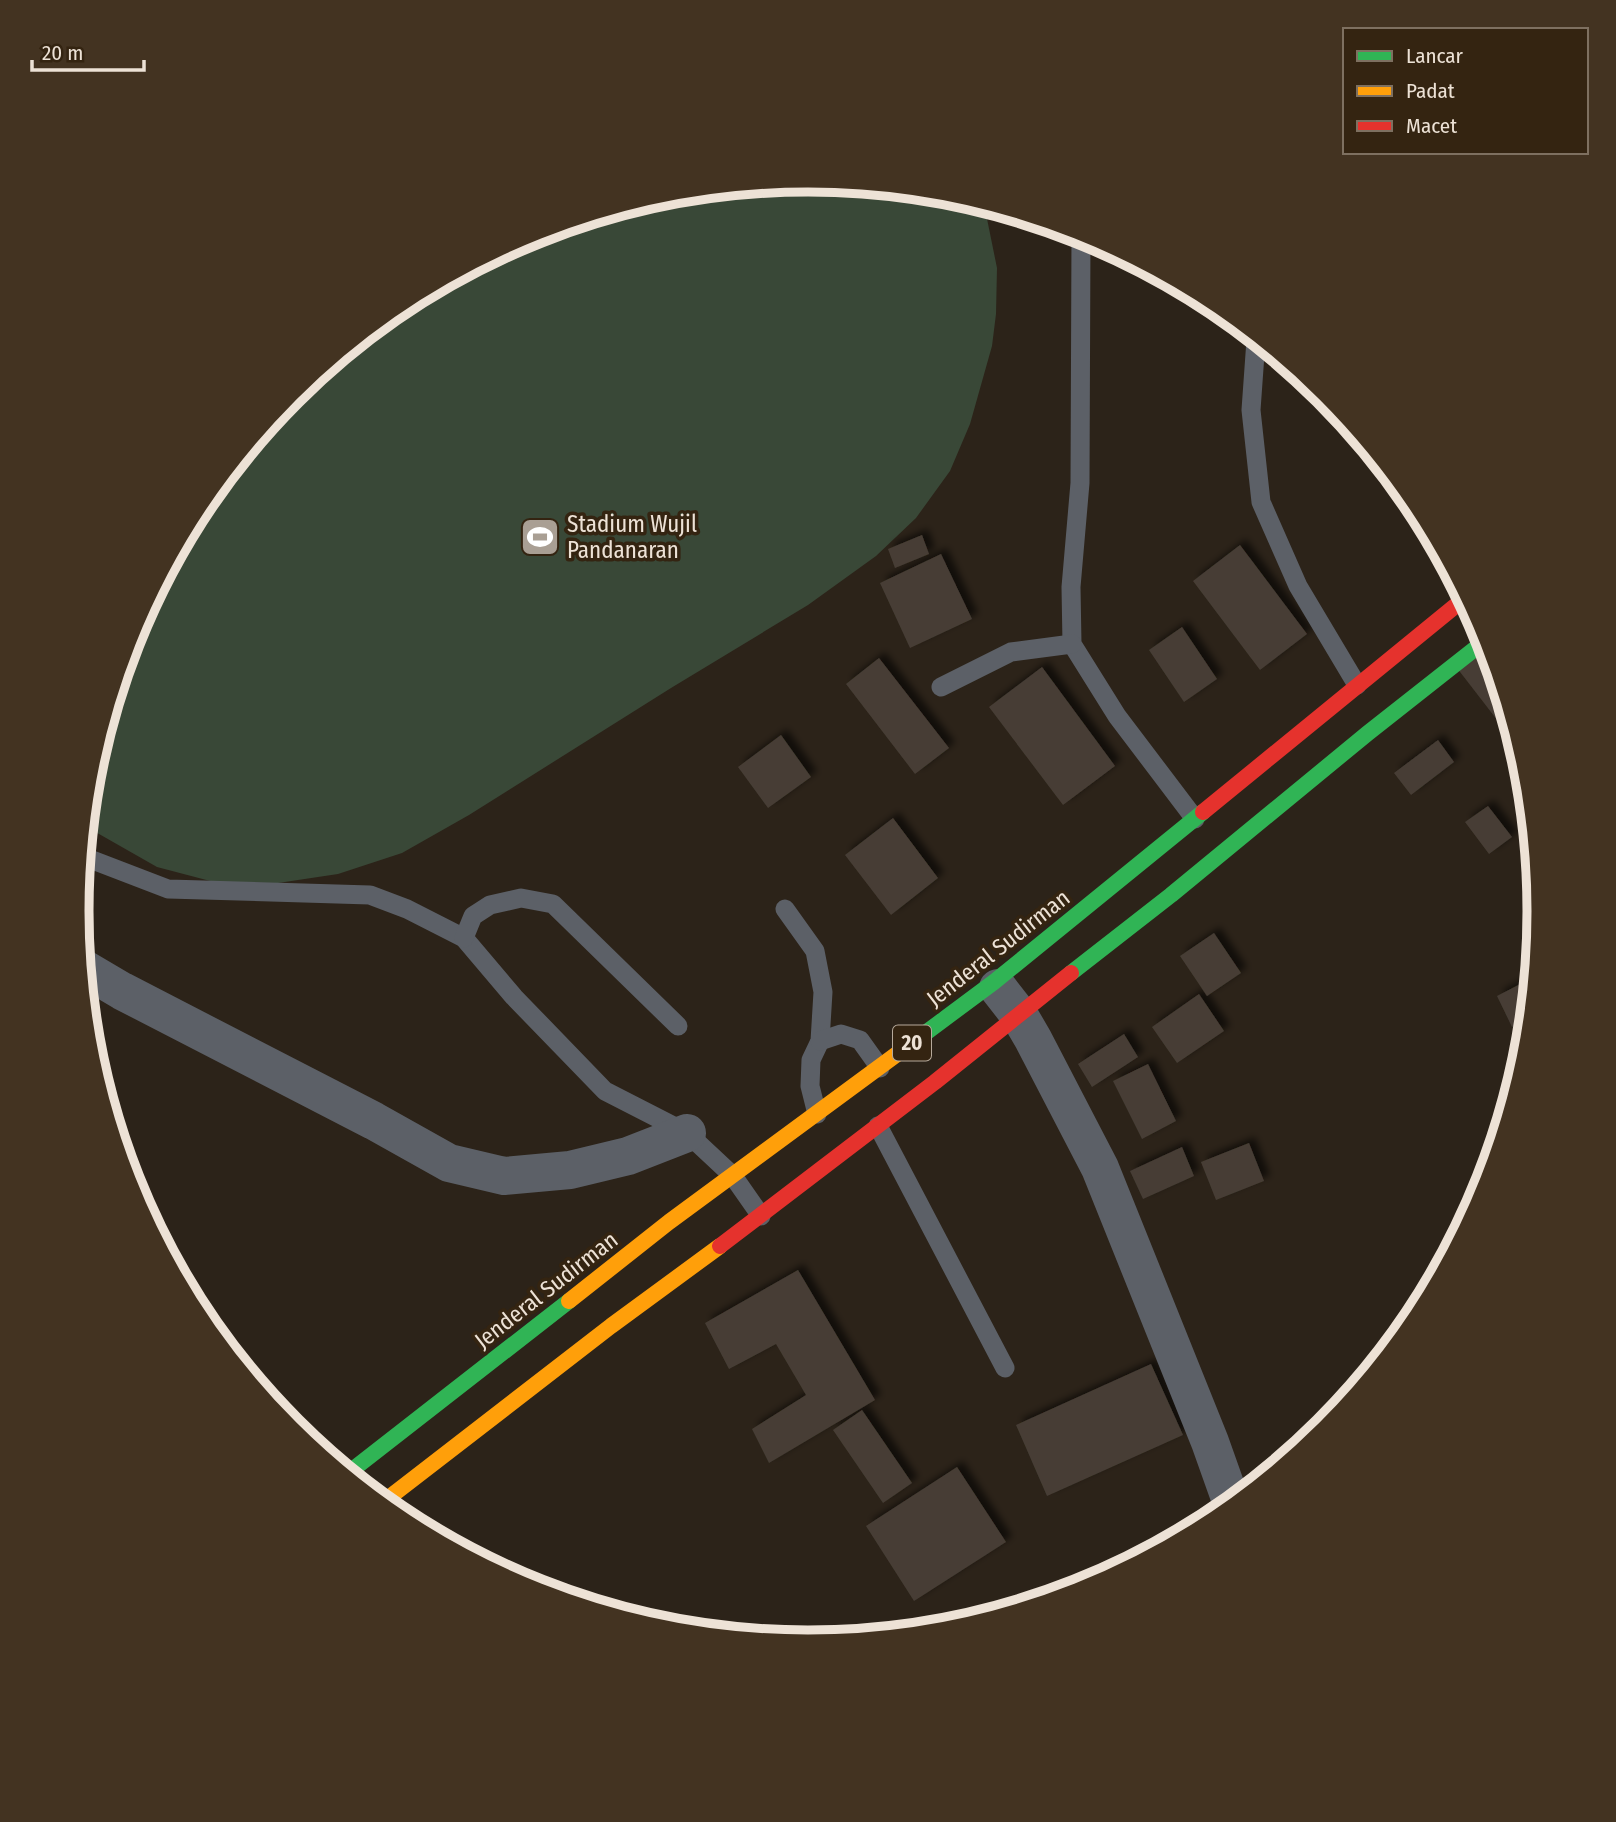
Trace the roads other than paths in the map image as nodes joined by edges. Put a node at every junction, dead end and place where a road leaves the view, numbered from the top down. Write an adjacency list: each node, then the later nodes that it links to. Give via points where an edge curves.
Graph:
1 (1081, 246): 4 (lane, via 1080,483)
2 (1255, 349): 6 (lane, via 1251,410 1261,502 1298,586)
3 (1458, 604): 6 (highway, Jenderal Sudirman / 20)
4 (1072, 644): 7 (lane, via 1011,652); 8 (lane, via 1117,716)
5 (1476, 648): 14 (highway, 20)
6 (1357, 685): 8 (highway, Jenderal Sudirman / 20)
7 (941, 687)
8 (1195, 819): 13 (highway, Jenderal Sudirman / 20)
9 (91, 865): 11 (lane, via 169,889 370,895)
10 (785, 909): 16 (lane, via 815,951 823,992)
11 (464, 938): 15 (lane, via 473,916 490,905 521,898 554,904); 20 (lane, via 605,1091)
12 (92, 973): 20 (street, via 449,1163 504,1175 570,1170 628,1156)
13 (994, 982): 14 (street); 17 (highway, Jenderal Sudirman / 20)
14 (1019, 1016): 19 (highway, 20); 25 (street, via 1100,1168)
15 (678, 1026)
16 (820, 1041): 17 (lane, via 841,1034 860,1040); 18 (lane, via 811,1060 810,1086)
17 (880, 1068): 18 (highway, Jenderal Sudirman / 20)
18 (817, 1114): 21 (highway, Jenderal Sudirman / 20)
19 (878, 1126): 22 (highway, 20); 23 (lane)
20 (687, 1133): 21 (lane)
21 (733, 1176): 22 (lane); 24 (highway, Jenderal Sudirman / 20)
22 (761, 1216): 26 (highway, 20)
23 (1005, 1368)
24 (355, 1468)
25 (1228, 1494)
26 (391, 1496)

